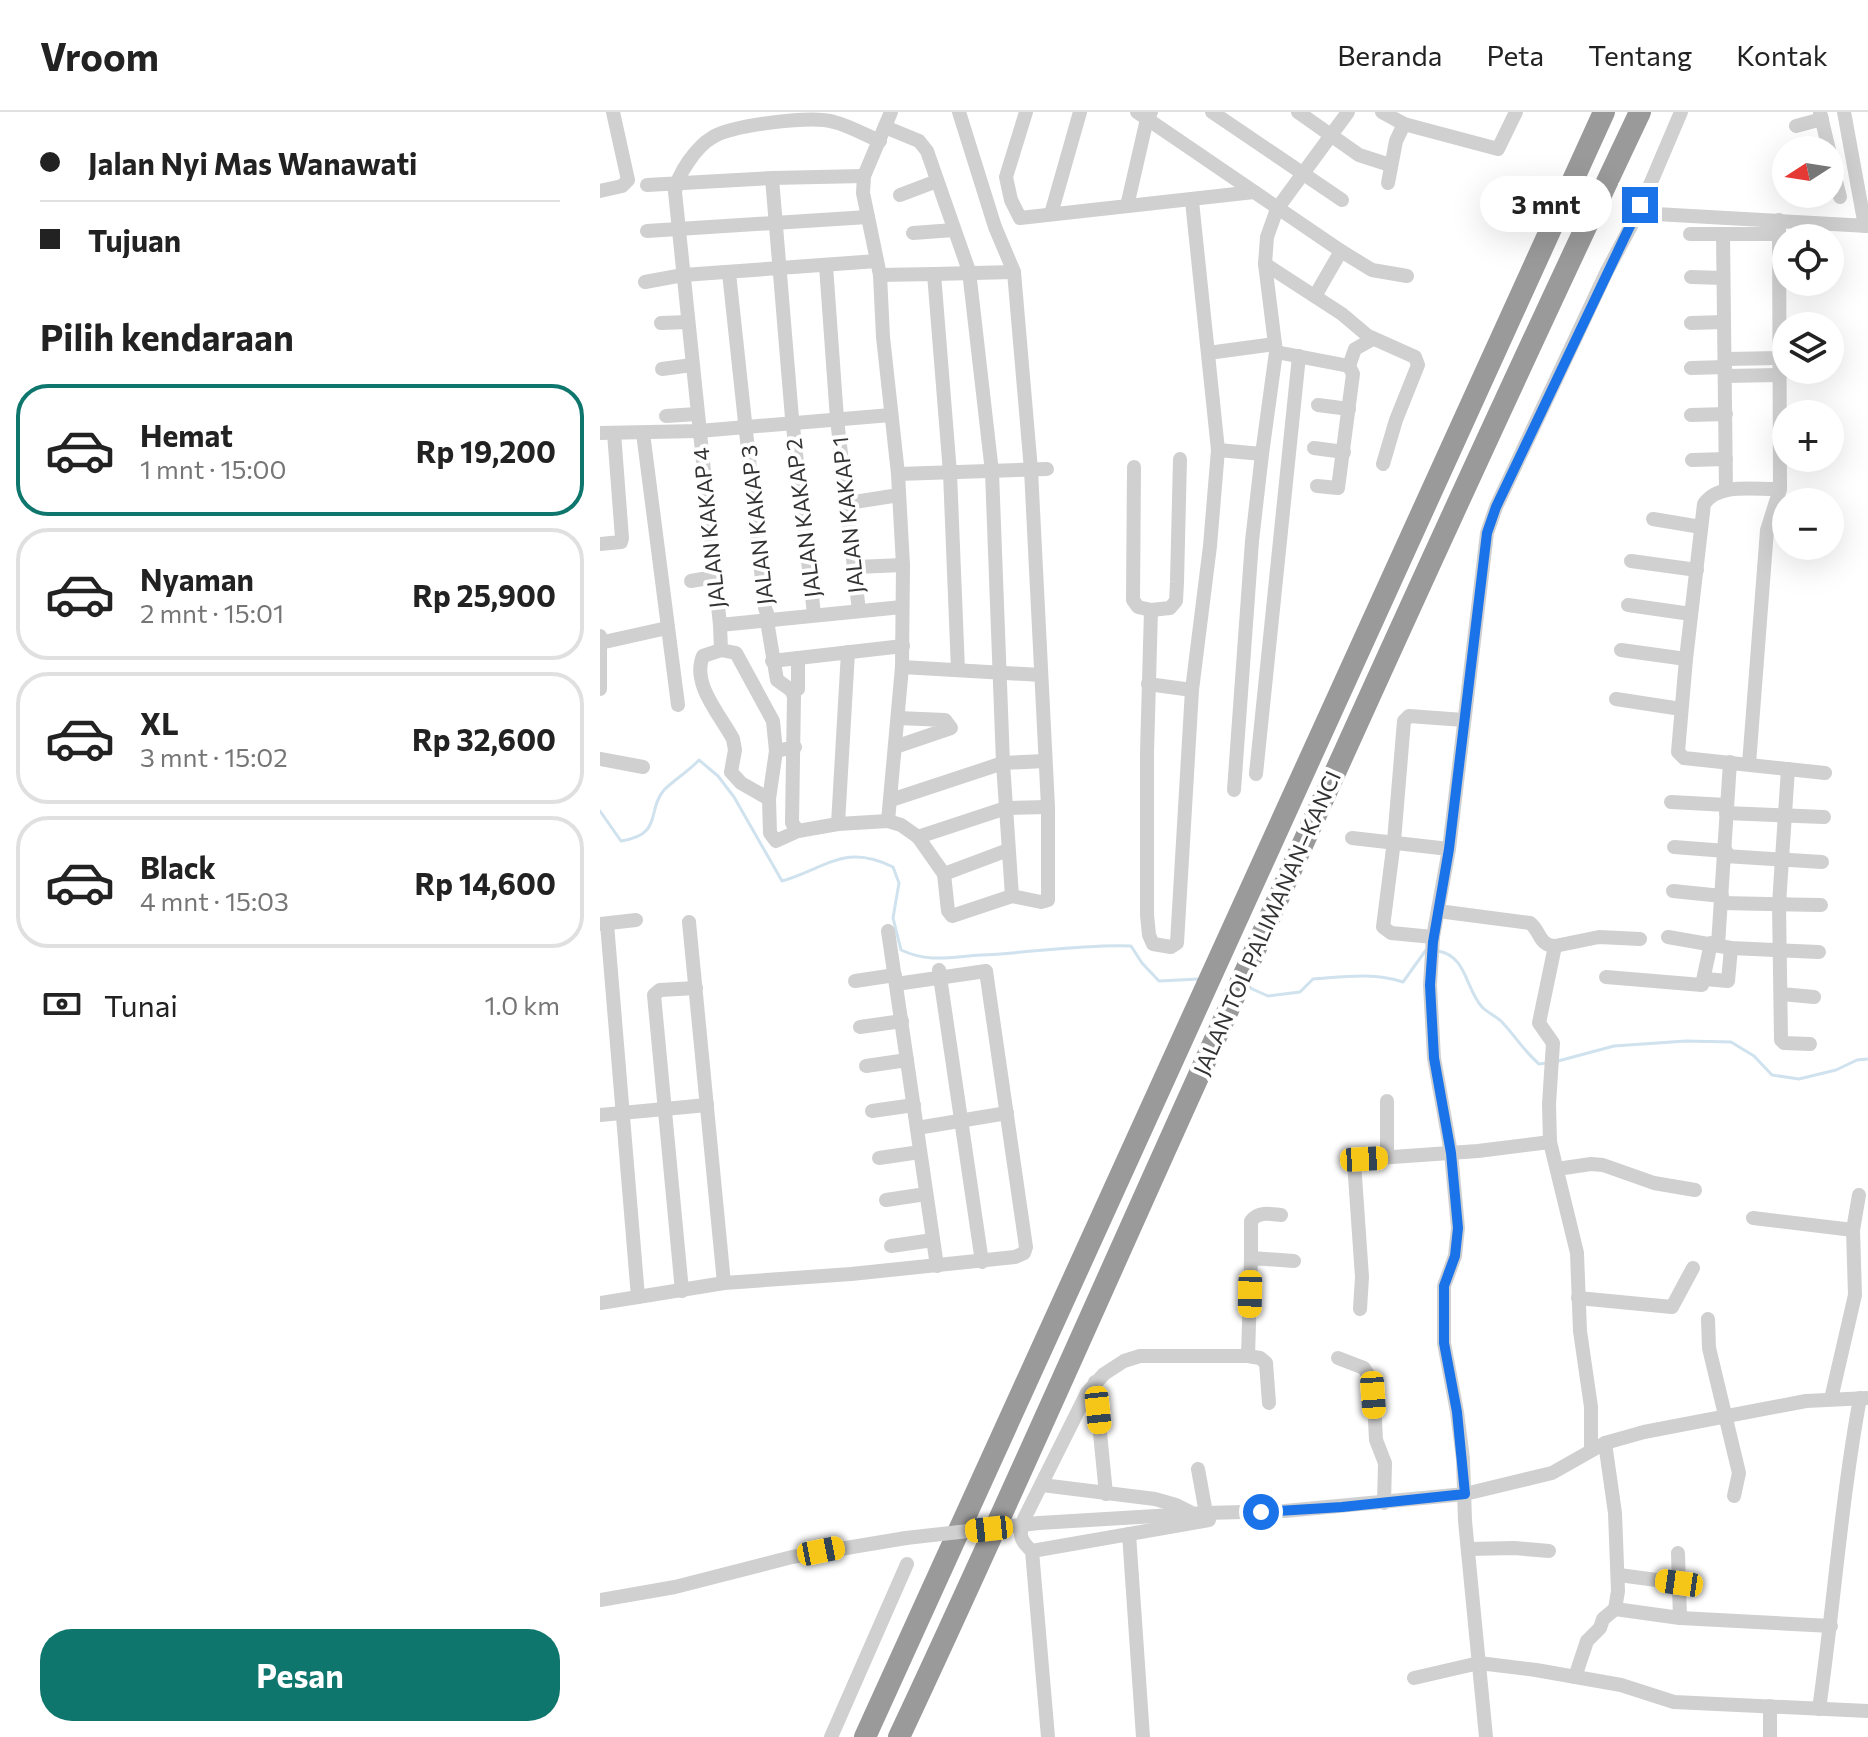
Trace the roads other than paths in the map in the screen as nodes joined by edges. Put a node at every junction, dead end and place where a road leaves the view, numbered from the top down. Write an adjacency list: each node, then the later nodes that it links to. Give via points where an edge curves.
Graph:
1 (613, 112): 30 (street, via 628,180)
2 (891, 112): 20 (street)
3 (959, 112): 57 (street)
4 (1026, 112): 38 (street, via 1006,183 1020,218)
5 (1080, 112): 38 (street)
6 (1212, 112): 23 (street)
7 (1298, 112): 21 (street)
8 (1348, 112): 21 (street)
9 (1382, 112): 18 (street)
10 (1516, 112): 18 (street, via 1498,149)
11 (1604, 112): 299 (highway, JALAN TOL PALIMANAN–KANCI)
12 (1640, 112): 300 (highway, JALAN TOL PALIMANAN–KANCI)
13 (1661, 112): 15 (street)
14 (1145, 114): 31 (street); 35 (street)
15 (1679, 116): 37 (street)
16 (1845, 117): 17 (street); 43 (street)
17 (1822, 119): 19 (street)
18 (1404, 124): 22 (street)
19 (1796, 126)
20 (883, 134): 24 (street); 26 (street, via 919,141); 27 (street, via 833,121 732,130 710,139)
21 (1331, 134): 22 (street, via 1366,159); 23 (street)
22 (1390, 165): 28 (street)
23 (1304, 173): 33 (street); 36 (street)
24 (864, 176): 25 (street); 39 (street)
25 (772, 178): 27 (street); 40 (street, JALAN KAKAP 2)
26 (937, 181): 32 (street); 46 (street)
27 (676, 183): 29 (street); 45 (street, JALAN KAKAP 4)
28 (1388, 183)
29 (647, 185)
30 (600, 191)
31 (1254, 192): 34 (street); 36 (street)
32 (900, 195)
33 (1342, 200)
34 (1192, 201): 35 (street); 72 (street)
35 (1127, 206): 38 (street)
36 (1277, 209): 51 (street); 52 (street)
37 (1638, 213): 41 (street); 159 (street, via 1487,533)
38 (1051, 214)
39 (868, 217): 40 (street); 54 (street)
40 (776, 223): 45 (street); 55 (street, JALAN KAKAP 2)
41 (1772, 226)
42 (1844, 226): 43 (street)
43 (1866, 226)
44 (1772, 228): 50 (street)
45 (678, 229): 47 (street); 60 (street, JALAN KAKAP 4)
46 (954, 230): 48 (street); 56 (street)
47 (647, 231)
48 (913, 233)
49 (1690, 234): 50 (street)
50 (1723, 234): 63 (street)
51 (1341, 251): 61 (street, via 1372,270); 65 (street)
52 (1265, 264): 65 (street); 71 (street)
53 (826, 266): 54 (street); 55 (street); 89 (street, JALAN KAKAP 1)
54 (878, 268): 59 (street); 86 (street)
55 (779, 270): 58 (street); 90 (street, JALAN KAKAP 2)
56 (969, 271): 57 (street); 59 (street); 106 (street)
57 (1014, 272): 105 (street)
58 (729, 273): 60 (street); 91 (street, JALAN KAKAP 3)
59 (934, 274): 107 (street)
60 (683, 275): 64 (street); 66 (street, JALAN KAKAP 4)
61 (1407, 276)
62 (1691, 277): 63 (street)
63 (1723, 278): 67 (street)
64 (645, 282)
65 (1315, 296): 70 (street)
66 (688, 322): 68 (street); 75 (street, JALAN KAKAP 4)
67 (1724, 322): 69 (street); 77 (street)
68 (661, 323)
69 (1691, 323)
70 (1373, 339): 76 (street, via 1355,349); 102 (street, via 1415,357 1418,365)
71 (1275, 348): 72 (street); 73 (street); 98 (street)
72 (1208, 353): 96 (street)
73 (1299, 356): 76 (street); 120 (street)
74 (1772, 359): 77 (street)
75 (692, 365): 79 (street); 84 (street, JALAN KAKAP 4)
76 (1349, 366): 83 (street)
77 (1725, 367): 78 (street); 80 (street); 85 (street)
78 (1691, 368)
79 (662, 369)
80 (1772, 374)
81 (1780, 384): 110 (street)
82 (1318, 405): 83 (street)
83 (1349, 409): 97 (street)
84 (697, 414): 88 (street); 92 (street, JALAN KAKAP 4)
85 (1726, 414): 87 (street); 100 (street)
86 (891, 415): 89 (street); 108 (street)
87 (1691, 415)
88 (666, 416)
89 (837, 419): 90 (street); 114 (street, JALAN KAKAP 1)
90 (792, 422): 91 (street); 133 (street, JALAN KAKAP 2)
91 (746, 428): 92 (street); 135 (street, JALAN KAKAP 3)
92 (699, 431): 94 (street); 125 (street, JALAN KAKAP 4)
93 (607, 433): 94 (street); 119 (street, via 622,538)
94 (643, 433): 137 (street)
95 (1314, 448): 97 (street)
96 (1218, 450): 98 (street); 128 (street)
97 (1344, 452): 109 (street, via 1338,488)
98 (1262, 454): 118 (street)
99 (1180, 459): 127 (street)
100 (1726, 459): 101 (street); 112 (street)
101 (1692, 460)
102 (1383, 464)
103 (1134, 467): 131 (street, via 1133,600)
104 (1047, 469): 105 (street)
105 (1031, 470): 106 (street); 150 (street)
106 (992, 472): 107 (street); 149 (street)
107 (950, 473): 108 (street); 148 (street)
108 (898, 474): 113 (street)
109 (1317, 486)
110 (1780, 488)
111 (1772, 489): 112 (street)
112 (1726, 490): 117 (street, via 1707,500)
113 (899, 495): 114 (street); 122 (street)
114 (848, 503): 123 (street, JALAN KAKAP 1)
115 (1772, 514): 169 (street)
116 (1653, 519): 117 (street)
117 (1701, 527): 124 (street)
118 (1252, 541): 120 (street); 160 (street)
119 (600, 544)
120 (1278, 544): 161 (street)
121 (1631, 561): 124 (street)
122 (903, 565): 123 (street); 130 (street)
123 (856, 567): 132 (street, JALAN KAKAP 1)
124 (1697, 570): 134 (street)
125 (714, 577): 126 (street); 136 (street, JALAN KAKAP 4)
126 (691, 581)
127 (1177, 582): 128 (street); 131 (street, via 1173,605)
128 (1206, 585): 153 (street)
129 (1628, 605): 134 (street)
130 (902, 607): 132 (street); 140 (street)
131 (1151, 610): 151 (street)
132 (859, 611): 133 (street)
133 (814, 614): 135 (street)
134 (1691, 614): 145 (street)
135 (770, 621): 136 (street); 146 (street, JALAN KAKAP 3)
136 (720, 625): 141 (street, JALAN KAKAP 4)
137 (667, 628): 139 (street); 156 (street)
138 (600, 636): 139 (street)
139 (600, 643): 152 (street)
140 (903, 646): 143 (street); 147 (street)
141 (721, 650): 164 (street, via 736,653 773,721); 175 (street, via 703,656 701,679 733,739 731,772)
142 (1621, 650): 145 (street)
143 (848, 652): 144 (street); 184 (street)
144 (798, 658): 146 (street); 154 (street, via 798,689)
145 (1686, 659): 157 (street)
146 (772, 661): 154 (street, via 777,680)
147 (902, 667): 148 (street); 158 (street)
148 (958, 670): 149 (street)
149 (1001, 673): 150 (street); 168 (street)
150 (1041, 675): 166 (street)
151 (1148, 684): 153 (street); 153 (street, via 1147,915 1149,935 1161,947 1177,943)
152 (600, 689)
153 (1192, 690)
154 (793, 692): 162 (street)
155 (1616, 699): 157 (street)
156 (678, 705)
157 (1681, 709): 167 (street, via 1680,755)
158 (898, 718): 163 (street); 163 (street, via 945,720 951,728)
159 (1464, 720): 188 (street, via 1405,718); 190 (street)
160 (1240, 727): 161 (street); 174 (street)
161 (1261, 729): 173 (street)
162 (795, 747): 164 (street); 185 (street, via 792,823)
163 (895, 747): 176 (street)
164 (776, 751): 175 (street)
165 (600, 759): 170 (street)
166 (1045, 761): 168 (street); 178 (street)
167 (1730, 762): 169 (street); 180 (street)
168 (1003, 763): 176 (street); 179 (street)
169 (1749, 764): 171 (street)
170 (643, 767)
171 (1788, 769): 172 (street); 181 (street)
172 (1825, 773)
173 (1256, 774)
174 (1234, 790)
175 (769, 799): 185 (street, via 772,837 780,841)
176 (891, 800): 183 (street)
177 (1671, 802): 180 (street)
178 (1048, 807): 179 (street); 197 (street, via 1048,900)
179 (1006, 808): 186 (street); 191 (street)
180 (1726, 809): 181 (street); 192 (street)
181 (1785, 816): 182 (street); 193 (street)
182 (1824, 817)
183 (888, 821): 184 (street); 186 (street)
184 (838, 824): 185 (street)
185 (798, 831)
186 (918, 837): 195 (street)
187 (1352, 838): 188 (street)
188 (1394, 841): 190 (street); 207 (street, via 1383,927)
189 (1674, 847): 192 (street)
190 (1449, 849): 201 (street)
191 (1008, 850): 195 (street); 197 (street)
192 (1725, 853): 193 (street); 198 (street)
193 (1782, 860): 194 (street); 199 (street)
194 (1822, 862)
195 (944, 874): 197 (street, via 952,916)
196 (1673, 891): 198 (street)
197 (1012, 896)
198 (1721, 899): 199 (street); 209 (street)
199 (1779, 904): 200 (street); 211 (street)
200 (1821, 905)
201 (1438, 911): 207 (street); 210 (street, via 1530,923 1543,942)
202 (636, 920): 204 (street)
203 (689, 922): 218 (street)
204 (604, 924): 231 (street)
205 (888, 931): 215 (street)
206 (1668, 937): 209 (street)
207 (1433, 939): 238 (street, via 1432,1033)
208 (1640, 939): 210 (street, via 1599,937)
209 (1720, 945): 211 (street); 216 (street); 216 (street, via 1728,981)
210 (1555, 946): 236 (street, via 1539,1023 1553,1043)
211 (1780, 949): 212 (street); 219 (street)
212 (1819, 952)
213 (940, 973): 215 (street); 232 (street, via 986,971); 234 (street)
214 (1606, 977): 216 (street, via 1699,986)
215 (895, 979): 217 (street); 221 (street)
216 (1705, 979)
217 (855, 981)
218 (696, 988): 227 (street); 229 (street, via 654,995)
219 (1781, 994): 220 (street); 223 (street, via 1781,1040)
220 (1814, 997)
221 (902, 1021): 222 (street); 224 (street)
222 (860, 1027)
223 (1810, 1044)
224 (907, 1060): 225 (street); 228 (street)
225 (866, 1066)
226 (1387, 1101): 239 (street)
227 (707, 1105): 229 (street); 256 (street)
228 (914, 1105): 230 (street); 235 (street)
229 (664, 1109): 231 (street); 257 (street)
230 (872, 1111)
231 (621, 1113): 233 (street); 258 (street)
232 (1007, 1113): 234 (street); 253 (street, via 1026,1247 1020,1256)
233 (600, 1115)
234 (961, 1121): 235 (street); 253 (street)
235 (917, 1128): 237 (street)
236 (1550, 1142): 238 (street); 241 (street)
237 (920, 1152): 240 (street); 243 (street)
238 (1451, 1153): 239 (street); 275 (street, via 1458,1228 1444,1286 1444,1343)
239 (1387, 1157): 261 (street, via 1354,1162)
240 (879, 1158)
241 (1557, 1169): 242 (street, via 1603,1165); 259 (street, via 1577,1253)
242 (1695, 1190)
243 (926, 1194): 245 (street); 249 (street)
244 (1859, 1195): 248 (street)
245 (886, 1200)
246 (1281, 1215): 251 (street, via 1261,1214 1251,1221)
247 (1753, 1218): 248 (street)
248 (1853, 1230): 267 (street, via 1855,1295)
249 (933, 1240): 250 (street); 254 (street)
250 (891, 1246)
251 (1251, 1258): 252 (street); 263 (street)
252 (1294, 1261)
253 (982, 1262): 254 (street)
254 (937, 1266): 256 (street)
255 (1693, 1268): 259 (street, via 1672,1307)
256 (724, 1283): 257 (street)
257 (682, 1291): 258 (street)
258 (638, 1297): 260 (street)
259 (1578, 1298): 271 (street)
260 (600, 1303)
261 (1360, 1309)
262 (1708, 1319): 269 (street, via 1709,1348)
263 (1248, 1356): 265 (street, via 1140,1356); 268 (street, via 1266,1363)
264 (1338, 1358): 277 (street, via 1364,1368 1373,1383 1376,1440 1385,1463)
265 (1095, 1382): 273 (street); 274 (street)
266 (1864, 1398): 267 (street); 291 (street, via 1845,1487)
267 (1831, 1399): 269 (street)
268 (1269, 1403)
269 (1727, 1415): 270 (street); 276 (street, via 1739,1473)
270 (1605, 1443): 271 (street); 286 (street)
271 (1591, 1450): 275 (street, via 1552,1473)
272 (1198, 1469): 278 (street)
273 (1042, 1485): 274 (street); 282 (street, via 1019,1533)
274 (1106, 1494): 278 (street, via 1155,1499)
275 (1465, 1494): 277 (street); 281 (street)
276 (1734, 1496)
277 (1384, 1503): 279 (street)
278 (1199, 1513): 279 (street); 288 (street, bridge, via 906,1538)
279 (1237, 1513): 280 (street)
280 (1129, 1534): 282 (street); 302 (street)
281 (1469, 1549): 283 (street); 292 (street)
282 (1032, 1551): 301 (street)
283 (1549, 1551)
284 (1678, 1553): 287 (street)
285 (907, 1564): 298 (street)
286 (1619, 1575): 287 (street); 289 (street)
287 (1679, 1583): 290 (street)
288 (600, 1600)
289 (1615, 1609): 290 (street); 293 (street, via 1587,1641)
290 (1680, 1618): 291 (street)
291 (1831, 1626): 296 (street)
292 (1479, 1663): 293 (street); 294 (street); 303 (street)
293 (1575, 1677): 295 (street, via 1674,1702)
294 (1414, 1678)
295 (1770, 1706): 296 (street); 304 (street)
296 (1819, 1709): 297 (street)
297 (1868, 1711)
298 (831, 1737)
299 (865, 1737)
300 (899, 1737)
301 (1048, 1737)
302 (1143, 1737)
303 (1486, 1737)
304 (1770, 1737)

